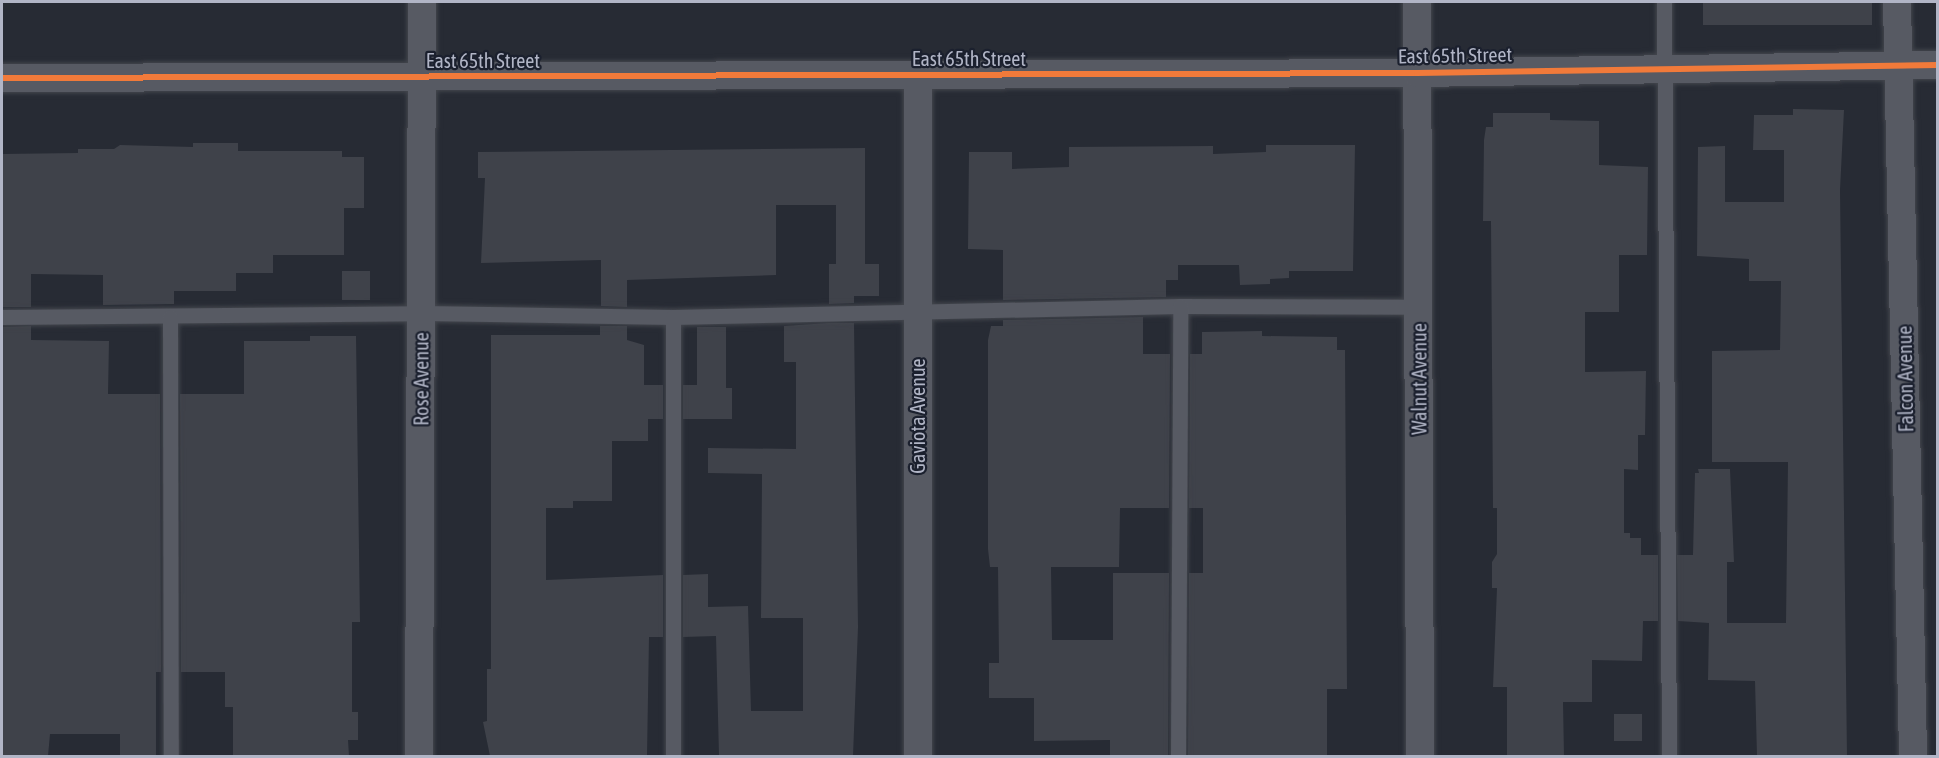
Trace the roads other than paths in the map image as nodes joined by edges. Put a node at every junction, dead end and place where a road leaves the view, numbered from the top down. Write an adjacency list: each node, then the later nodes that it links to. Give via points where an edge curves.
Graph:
1 (422, 2): 10 (street, Rose Avenue)
2 (1417, 2): 8 (street, Walnut Avenue)
3 (1664, 2): 7 (lane)
4 (1897, 2): 5 (street, Falcon Avenue)
5 (1897, 65): 6 (street, East 65th Street); 7 (street, East 65th Street); 26 (street, Falcon Avenue)
6 (1938, 65)
7 (1664, 69): 8 (street, East 65th Street); 25 (lane)
8 (1417, 73): 9 (street, East 65th Street); 13 (street, Walnut Avenue)
9 (918, 75): 10 (street, East 65th Street); 14 (street, Gaviota Avenue)
10 (423, 77): 11 (street, East 65th Street); 15 (street, Rose Avenue)
11 (2, 78)
12 (1180, 306): 13 (lane); 14 (lane); 23 (lane)
13 (1419, 307): 24 (street, Walnut Avenue)
14 (917, 310): 17 (lane); 22 (street, Gaviota Avenue)
15 (421, 314): 16 (lane); 17 (lane); 20 (street, Rose Avenue)
16 (170, 317): 18 (lane); 19 (lane)
17 (673, 317): 21 (lane)
18 (2, 318)
19 (171, 756)
20 (419, 756)
21 (673, 756)
22 (918, 756)
23 (1178, 756)
24 (1420, 756)
25 (1669, 756)
26 (1913, 756)

